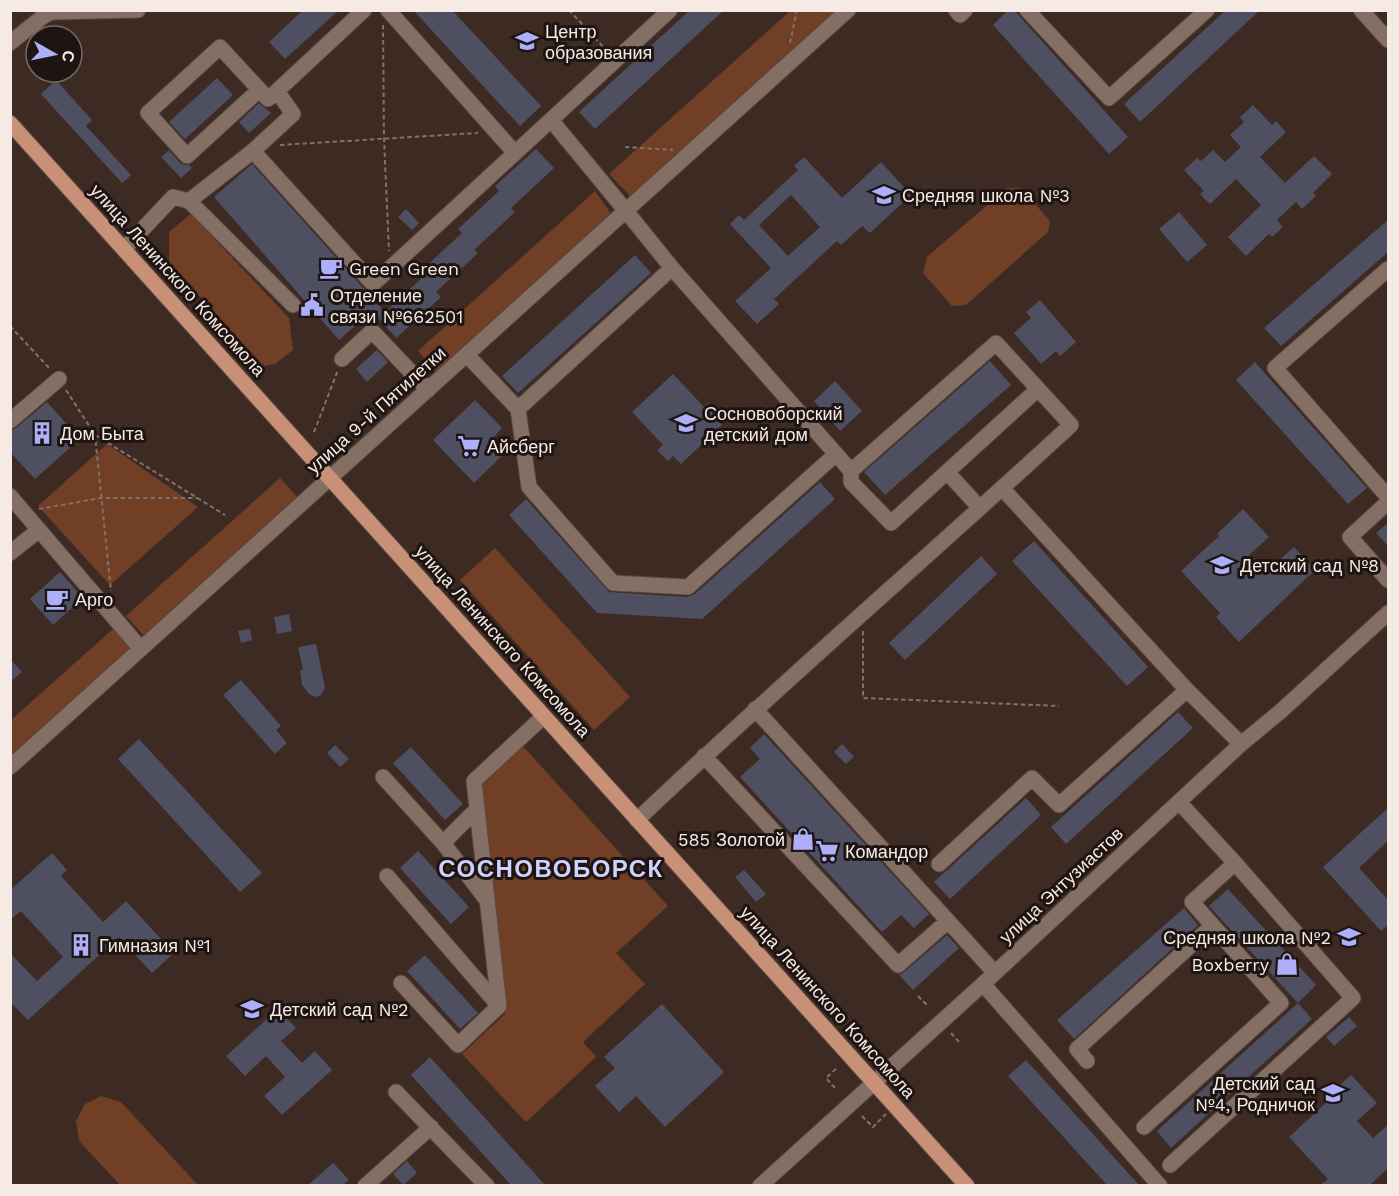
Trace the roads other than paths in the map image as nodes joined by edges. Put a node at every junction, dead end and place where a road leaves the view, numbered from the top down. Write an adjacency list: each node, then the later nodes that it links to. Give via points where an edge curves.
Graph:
1 (138, 10): 12 (street, via 52,12)
2 (364, 10): 14 (street)
3 (670, 10): 15 (street)
4 (848, 10): 20 (street, улица 9-й Пятилетки)
5 (956, 10): 6 (street, via 960,15)
6 (965, 10)
7 (1027, 10): 8 (street, via 1109,98)
8 (1207, 10)
9 (1361, 10): 11 (street)
10 (386, 16): 18 (street)
11 (1389, 40)
12 (10, 43)
13 (259, 90): 13 (street, via 220,47 148,113 187,156); 14 (street, via 268,99)
14 (277, 91): 17 (street, via 293,114)
15 (551, 120): 18 (street); 20 (street)
16 (10, 123): 21 (main road, улица Ленинского Комсомола)
17 (253, 151): 18 (street, via 373,284); 19 (street)
18 (514, 153)
19 (189, 201): 21 (street, via 173,198); 24 (street)
20 (626, 211): 22 (street); 25 (street, улица 9-й Пятилетки)
21 (123, 249): 35 (main road, улица Ленинского Комсомола)
22 (672, 268): 30 (street); 32 (street)
23 (1389, 269): 38 (street, via 1275,368)
24 (293, 305)
25 (467, 355): 29 (street, улица 9-й Пятилетки); 30 (street)
26 (342, 359): 29 (street, via 372,332)
27 (59, 379): 31 (street)
28 (1038, 389): 33 (street, via 996,343); 34 (street); 36 (street, via 1071,425)
29 (428, 390): 35 (street, улица 9-й Пятилетки)
30 (518, 409): 32 (street, via 529,488 613,583 688,587)
31 (10, 421)
32 (836, 454): 33 (street)
33 (850, 471): 34 (street, via 851,482 891,523)
34 (947, 472): 40 (street)
35 (330, 478): 45 (street, улица 9-й Пятилетки); 48 (main road, улица Ленинского Комсомола)
36 (1002, 488): 40 (street); 46 (street)
37 (10, 496): 41 (street)
38 (1389, 497)
39 (1389, 502): 43 (street, via 1350,537)
40 (980, 508): 47 (street)
41 (39, 530): 42 (street); 45 (street)
42 (10, 554)
43 (1389, 580)
44 (1389, 613): 49 (street, улица Энтузиастов)
45 (141, 649): 51 (street, улица 9-й Пятилетки)
46 (1187, 690): 49 (street); 58 (street, via 1059,805 1032,778)
47 (754, 709): 50 (street); 61 (street)
48 (544, 716): 54 (street, via 474,781); 55 (main road, улица Ленинского Комсомола)
49 (1241, 744): 53 (street, улица Энтузиастов)
50 (704, 756): 55 (street); 61 (street, via 898,964)
51 (10, 767)
52 (383, 777): 56 (street)
53 (1179, 802): 57 (street); 63 (street, улица Энтузиастов)
54 (477, 809): 56 (street); 60 (street)
55 (637, 820): 68 (main road, улица Ленинского Комсомола)
56 (443, 843): 60 (street)
57 (1235, 863): 62 (street, via 1191,902); 72 (street, via 1353,998)
58 (939, 864)
59 (387, 876): 66 (street)
60 (486, 898): 66 (street)
61 (948, 921): 63 (street)
62 (1212, 926): 67 (street, via 1077,1049); 70 (street, via 1281,1003)
63 (995, 973): 65 (street, улица Энтузиастов)
64 (400, 983): 66 (street, via 459,1046)
65 (983, 984): 68 (street, улица Энтузиастов); 77 (street)
66 (499, 1006)
67 (1087, 1061)
68 (874, 1083): 75 (street, улица Энтузиастов); 76 (main road, улица Ленинского Комсомола)
69 (396, 1092): 71 (street)
70 (1144, 1126)
71 (431, 1127): 73 (street); 74 (street)
72 (1170, 1165)
73 (365, 1185)
74 (487, 1185)
75 (760, 1185)
76 (967, 1185)
77 (1160, 1185)

